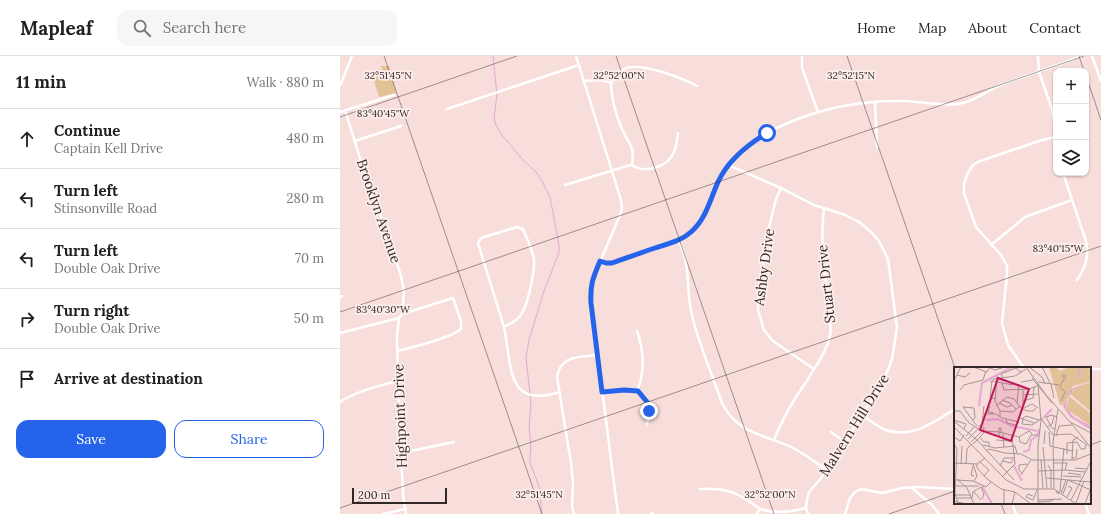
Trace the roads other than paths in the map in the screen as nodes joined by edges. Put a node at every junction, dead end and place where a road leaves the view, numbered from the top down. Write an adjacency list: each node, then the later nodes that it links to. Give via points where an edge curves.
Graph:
1 (352, 56): 12 (street)
2 (576, 56): 7 (street)
3 (802, 56): 19 (street, via 802,68)
4 (1038, 56): 8 (street)
5 (1081, 56): 8 (street)
6 (1092, 56): 10 (street)
7 (578, 65): 9 (street); 16 (street)
8 (1039, 72): 15 (street, via 964,103); 20 (street)
9 (583, 81): 11 (street, via 601,80); 28 (street)
10 (1101, 81)
11 (611, 83): 13 (street, via 624,70 635,68 661,71); 26 (street, via 611,95 622,129 633,149)
12 (340, 86)
13 (697, 86)
14 (394, 95): 17 (street)
15 (875, 103): 19 (street); 25 (street)
16 (448, 109)
17 (345, 110): 18 (street); 24 (street, Brooklyn Avenue)
18 (340, 112)
19 (818, 112): 27 (street, via 790,122 761,137 741,151)
20 (1053, 115)
21 (402, 126): 24 (street)
22 (678, 133): 26 (street, via 675,151 666,162 650,169)
23 (1053, 138): 35 (street, via 980,161 973,165 967,175 964,193 976,227)
24 (355, 141): 38 (street, Brooklyn Avenue, via 401,276 404,292)
25 (877, 147)
26 (632, 165): 28 (street)
27 (728, 165): 31 (street, Malvern Hill Drive); 34 (street, via 718,181 710,205 701,221 691,232)
28 (612, 170): 30 (street); 36 (street, via 622,208)
29 (1064, 176): 32 (street)
30 (565, 185)
31 (781, 188): 33 (street, Malvern Hill Drive); 46 (street, Ashby Drive, via 769,227 758,310 764,330 773,341)
32 (1072, 200): 35 (street, via 1025,217); 37 (street, via 1088,251 1084,270)
33 (824, 209): 46 (street, Stuart Drive, via 822,243 830,332 826,349); 53 (street, Malvern Hill Drive, via 845,215 862,224 879,241 888,259 896,323 894,354 884,381)
34 (678, 240): 36 (street, via 612,263); 56 (street, via 687,262 688,296 692,317 722,403 728,414 742,427)
35 (991, 245): 45 (street, via 1001,255 1006,266 1002,323 1008,345)
36 (600, 261): 44 (street, via 590,289)
37 (1077, 280)
38 (402, 314): 39 (street); 43 (street, via 453,298 461,329 430,342)
39 (399, 318): 42 (street); 43 (street, Highpoint Drive)
40 (504, 326): 40 (street, via 478,243 481,238 517,227 523,229 532,250 533,275 521,316); 49 (street, via 517,387 531,396)
41 (637, 331): 48 (street, via 643,370)
42 (340, 333)
43 (397, 351): 47 (street, Highpoint Drive)
44 (598, 355): 49 (street, via 572,358 561,365 557,377); 50 (street)
45 (1023, 367)
46 (814, 369): 56 (street, Stuart Drive, via 787,410)
47 (398, 381): 51 (street, via 360,392); 59 (street, Highpoint Drive)
48 (638, 391): 50 (street); 54 (street, via 647,402 650,420)
49 (559, 392): 71 (street, via 571,463)
50 (602, 392): 72 (street)
51 (340, 402)
52 (954, 410): 53 (street, via 929,425 906,432 882,428)
53 (862, 415): 58 (street, Malvern Hill Drive)
54 (647, 424)
55 (831, 432): 58 (street)
56 (774, 440): 60 (street, via 793,448)
57 (454, 442): 59 (street)
58 (845, 442): 60 (street, Malvern Hill Drive)
59 (401, 453): 68 (street, Highpoint Drive)
60 (827, 470): 67 (street, Malvern Hill Drive, via 809,492)
61 (911, 487): 62 (street); 75 (street, via 882,493 864,489 855,492 850,498); 76 (street)
62 (954, 488)
63 (700, 489): 66 (street, via 730,491)
64 (1012, 504): 77 (street)
65 (1085, 504): 78 (street)
66 (760, 508): 67 (street, via 782,513); 73 (street)
67 (806, 508): 74 (street)
68 (405, 509): 69 (street); 70 (street, Highpoint Drive)
69 (383, 514)
70 (406, 514)
71 (574, 514)
72 (618, 514)
73 (757, 514)
74 (808, 514)
75 (845, 514)
76 (939, 514)
77 (1016, 514)
78 (1089, 514)

